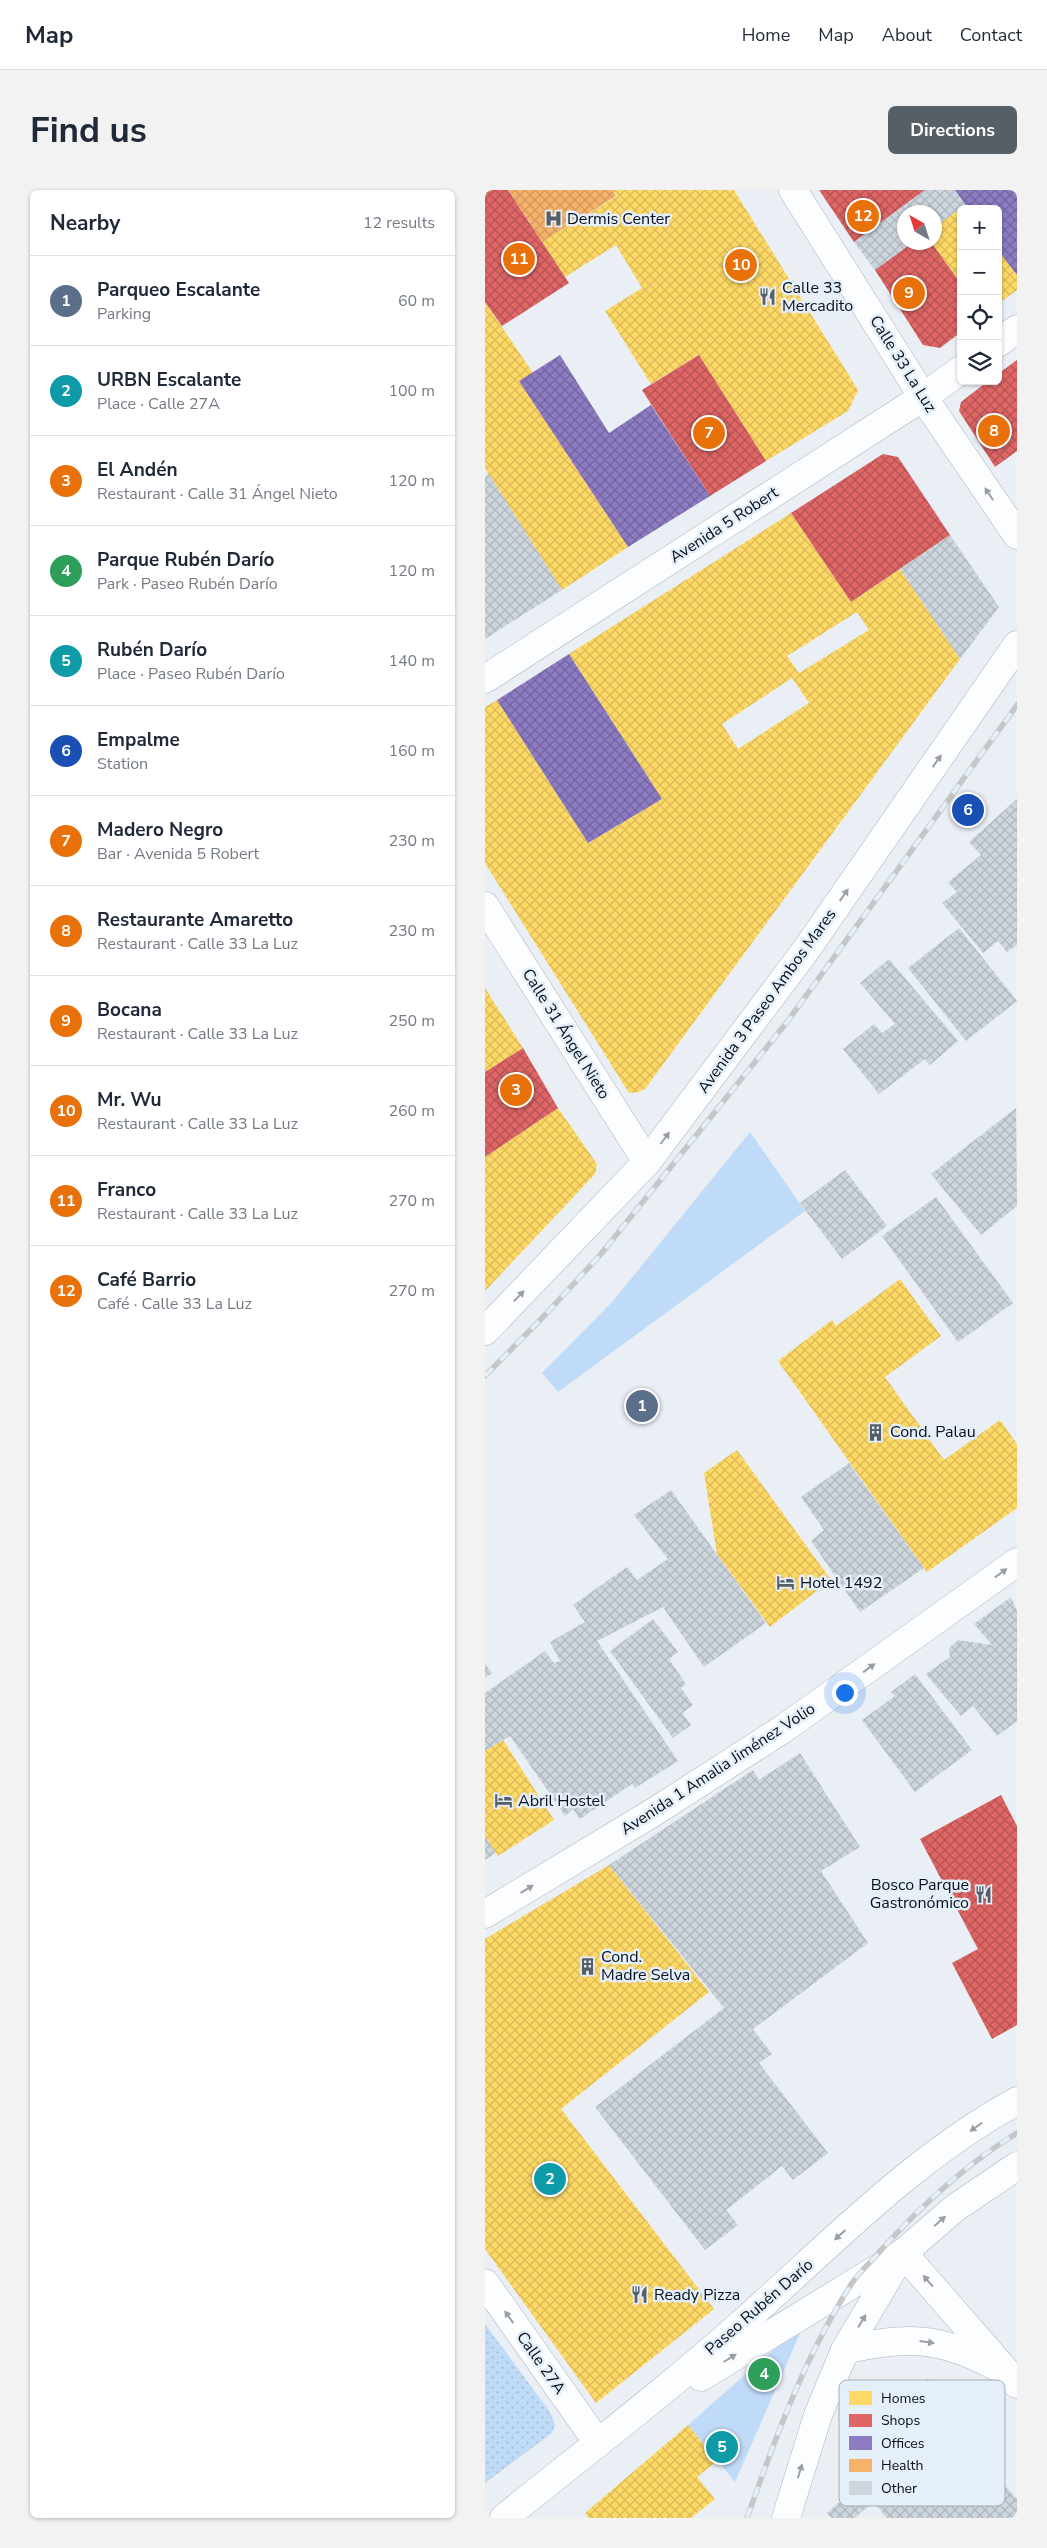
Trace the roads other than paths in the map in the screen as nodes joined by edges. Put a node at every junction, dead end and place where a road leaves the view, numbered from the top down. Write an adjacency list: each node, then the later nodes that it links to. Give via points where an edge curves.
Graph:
1 (793, 190): 5 (main road, Calle 33 La Luz)
2 (1017, 329): 3 (main road)
3 (1002, 340)
4 (957, 373): 5 (main road, Avenida 5 Robert)
5 (923, 397): 6 (main road, Calle 33 La Luz, one-way to 5); 8 (main road, Avenida 5 Robert)
6 (1017, 535)
7 (1017, 645): 10 (main road, Avenida 3 Paseo Ambos Mares, one-way to 7, via 806,950)
8 (485, 679)
9 (485, 906): 10 (main road, Calle 31 Ángel Nieto)
10 (647, 1162): 11 (main road, Avenida 3 Paseo Ambos Mares, one-way to 10)
11 (485, 1331)
12 (1017, 1562): 13 (main road, Avenida 1 Amalia Jiménez Volio, one-way to 12, via 783,1729)
13 (485, 1914)
14 (1017, 2100): 20 (main road, Paseo Rubén Darío, one-way to 20, via 937,2154 876,2203 741,2324)
15 (1017, 2166): 16 (main road, one-way to 15, via 955,2208)
16 (903, 2252): 18 (main road, one-way to 16); 19 (main road, one-way to 16); 20 (main road, one-way to 16)
17 (485, 2284): 20 (main road, Calle 27A, one-way to 17)
18 (845, 2350): 19 (main road, one-way to 19, via 885,2340 927,2341 968,2352); 22 (main road, one-way to 18, via 818,2415)
19 (1011, 2378)
20 (606, 2437): 21 (main road, Paseo Rubén Darío)
21 (504, 2518)
22 (787, 2518)

